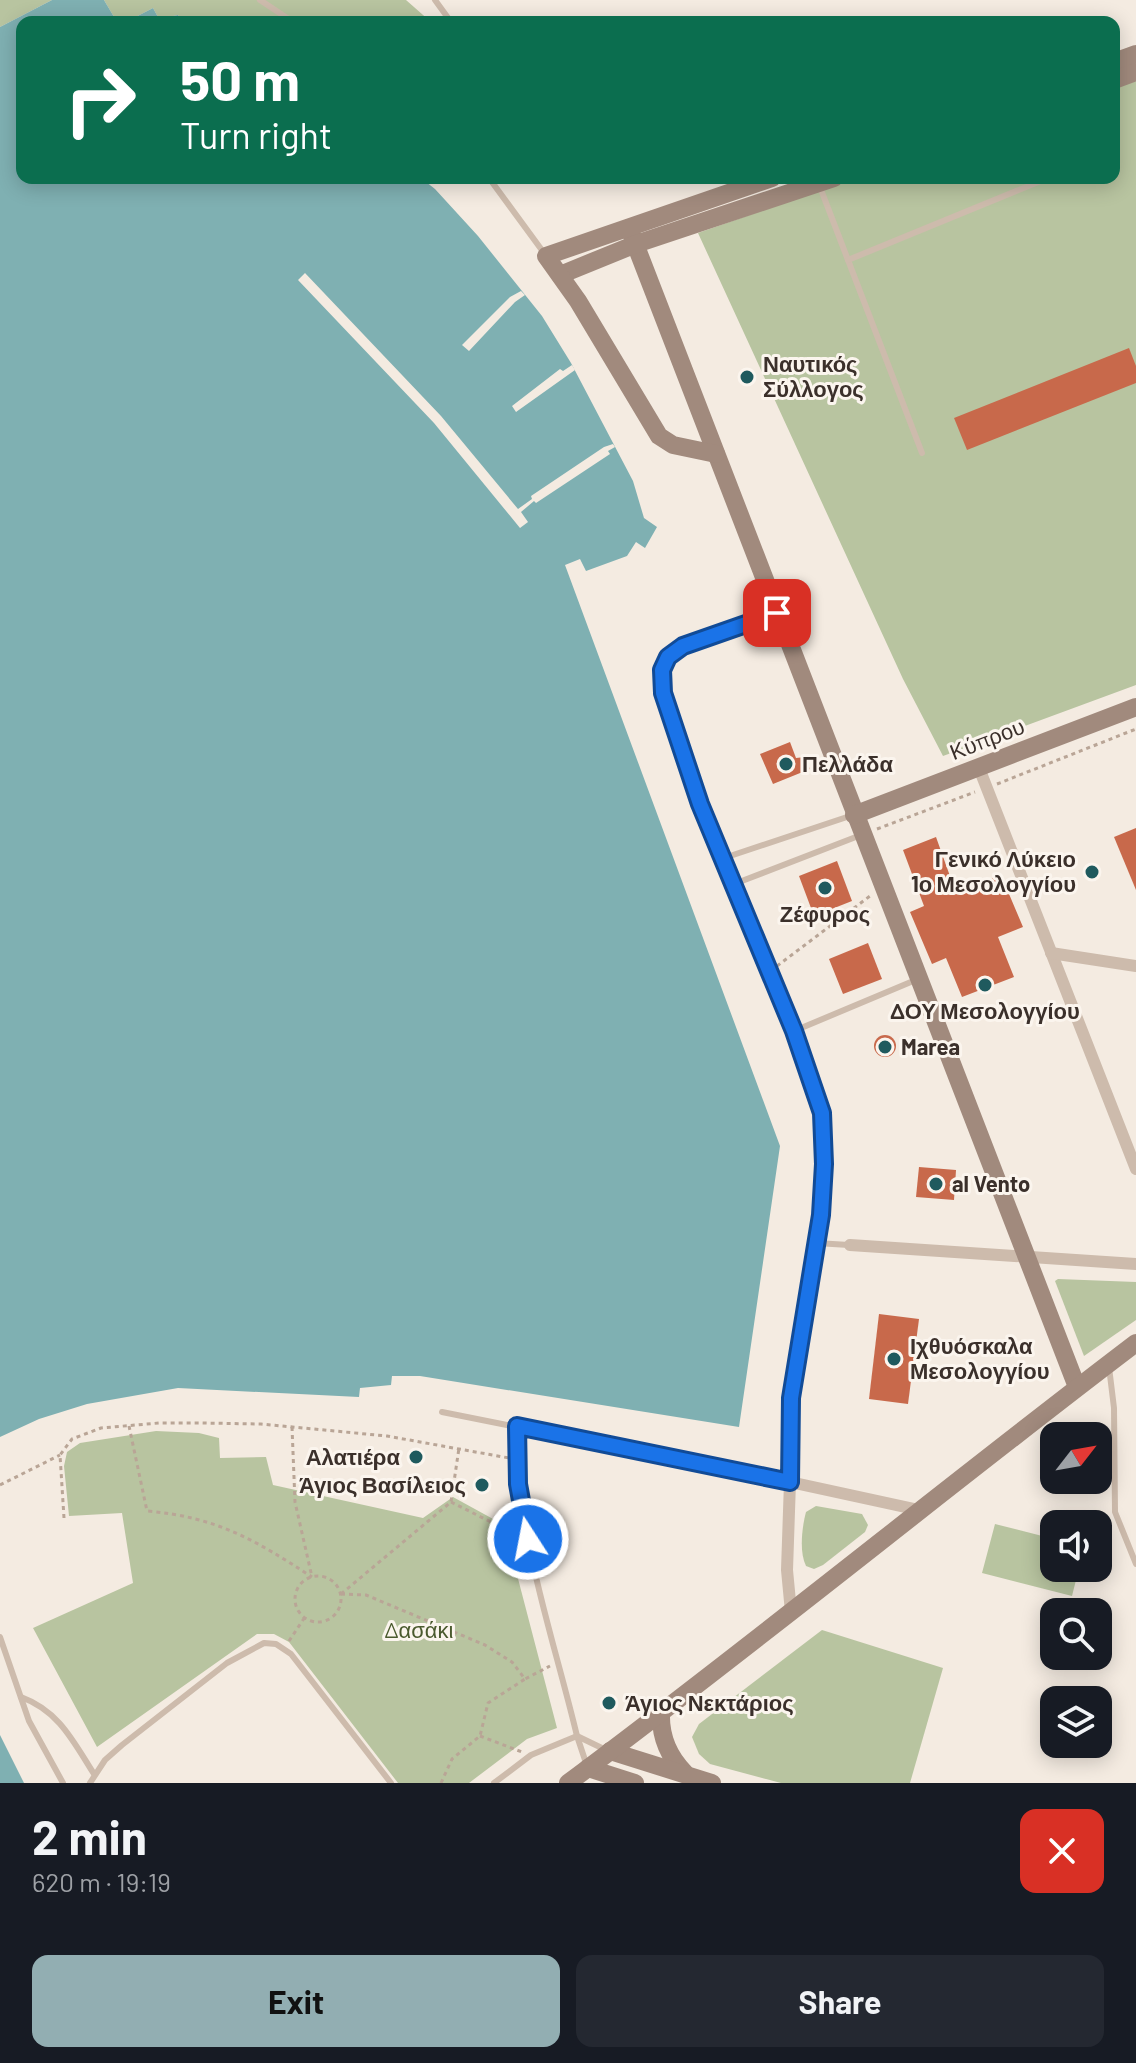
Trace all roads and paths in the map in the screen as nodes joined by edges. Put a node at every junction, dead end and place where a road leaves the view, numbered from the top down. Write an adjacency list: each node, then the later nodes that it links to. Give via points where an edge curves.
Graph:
1 (260, 0): 2 (lane)
2 (284, 16)
3 (493, 184): 9 (lane)
4 (758, 184): 8 (main road)
5 (815, 184): 8 (main road)
6 (827, 184): 10 (lane)
7 (1033, 184): 10 (lane)
8 (632, 236): 9 (main road); 11 (main road); 13 (main road)
9 (546, 256): 11 (main road)
10 (848, 260): 12 (lane)
11 (560, 275): 13 (main road, via 659,436 673,445)
12 (922, 453)
13 (716, 454): 14 (main road)
14 (777, 613): 17 (main road); 19 (lane, via 683,646 668,657 662,670 675,731)
15 (1136, 707): 16 (main road, Κύπρου)
16 (979, 768): 17 (main road, Κύπρου); 22 (street)
17 (854, 815): 18 (main road); 19 (lane)
18 (863, 835): 20 (lane); 21 (main road)
19 (724, 858): 20 (lane)
20 (734, 884): 24 (lane)
21 (883, 886): 24 (path); 25 (main road)
22 (1051, 953): 23 (street); 27 (street)
23 (1136, 966)
24 (769, 973): 26 (lane)
25 (918, 979): 26 (lane); 30 (main road)
26 (794, 1031): 28 (lane, via 816,1091 824,1132)
27 (1136, 1169)
28 (816, 1243): 29 (lane); 42 (lane, via 791,1398)
29 (850, 1245): 30 (street)
30 (1025, 1257): 31 (street); 34 (main road)
31 (1136, 1264)
32 (1136, 1343): 33 (main road)
33 (1109, 1364): 34 (main road); 48 (lane, via 1115,1512)
34 (1077, 1387): 45 (main road)
35 (442, 1412): 37 (lane)
36 (129, 1426): 38 (path); 40 (path, via 79,1435); 49 (path, via 147,1511 187,1516 238,1532)
37 (517, 1426): 41 (lane); 42 (lane)
38 (292, 1427): 39 (path); 49 (path, via 295,1502)
39 (459, 1448): 41 (path); 44 (path)
40 (60, 1455): 43 (path); 47 (path)
41 (516, 1460): 46 (lane)
42 (790, 1482): 45 (street); 51 (street)
43 (0, 1485)
44 (451, 1502): 46 (path, via 493,1523); 50 (path)
45 (919, 1510): 51 (main road)
46 (523, 1515): 55 (lane)
47 (64, 1518)
48 (1136, 1564)
49 (312, 1577): 50 (path, via 333,1581); 52 (path, via 297,1592 297,1606)
50 (341, 1594): 52 (path, via 339,1609 328,1620); 56 (path, via 366,1595 485,1645 512,1662)
51 (791, 1612): 58 (main road)
52 (305, 1617): 54 (path)
53 (0, 1637): 57 (lane)
54 (284, 1649): 64 (lane, via 264,1643 227,1663 122,1745); 68 (lane)
55 (559, 1661): 56 (path); 60 (lane)
56 (525, 1679): 59 (path, via 488,1703)
57 (21, 1697): 64 (lane, via 54,1716); 66 (lane)
58 (661, 1712): 61 (main road); 65 (main road, via 666,1745)
59 (480, 1736): 62 (path); 69 (path, via 452,1759)
60 (577, 1736): 61 (lane); 62 (lane); 63 (lane)
61 (610, 1751): 63 (main road); 65 (main road)
62 (531, 1755): 70 (lane)
63 (588, 1768): 71 (main road); 72 (main road)
64 (94, 1774): 67 (lane)
65 (687, 1774): 73 (main road)
66 (63, 1783)
67 (90, 1783)
68 (391, 1783)
69 (441, 1783)
70 (494, 1783)
71 (568, 1783)
72 (635, 1783)
73 (712, 1783)

